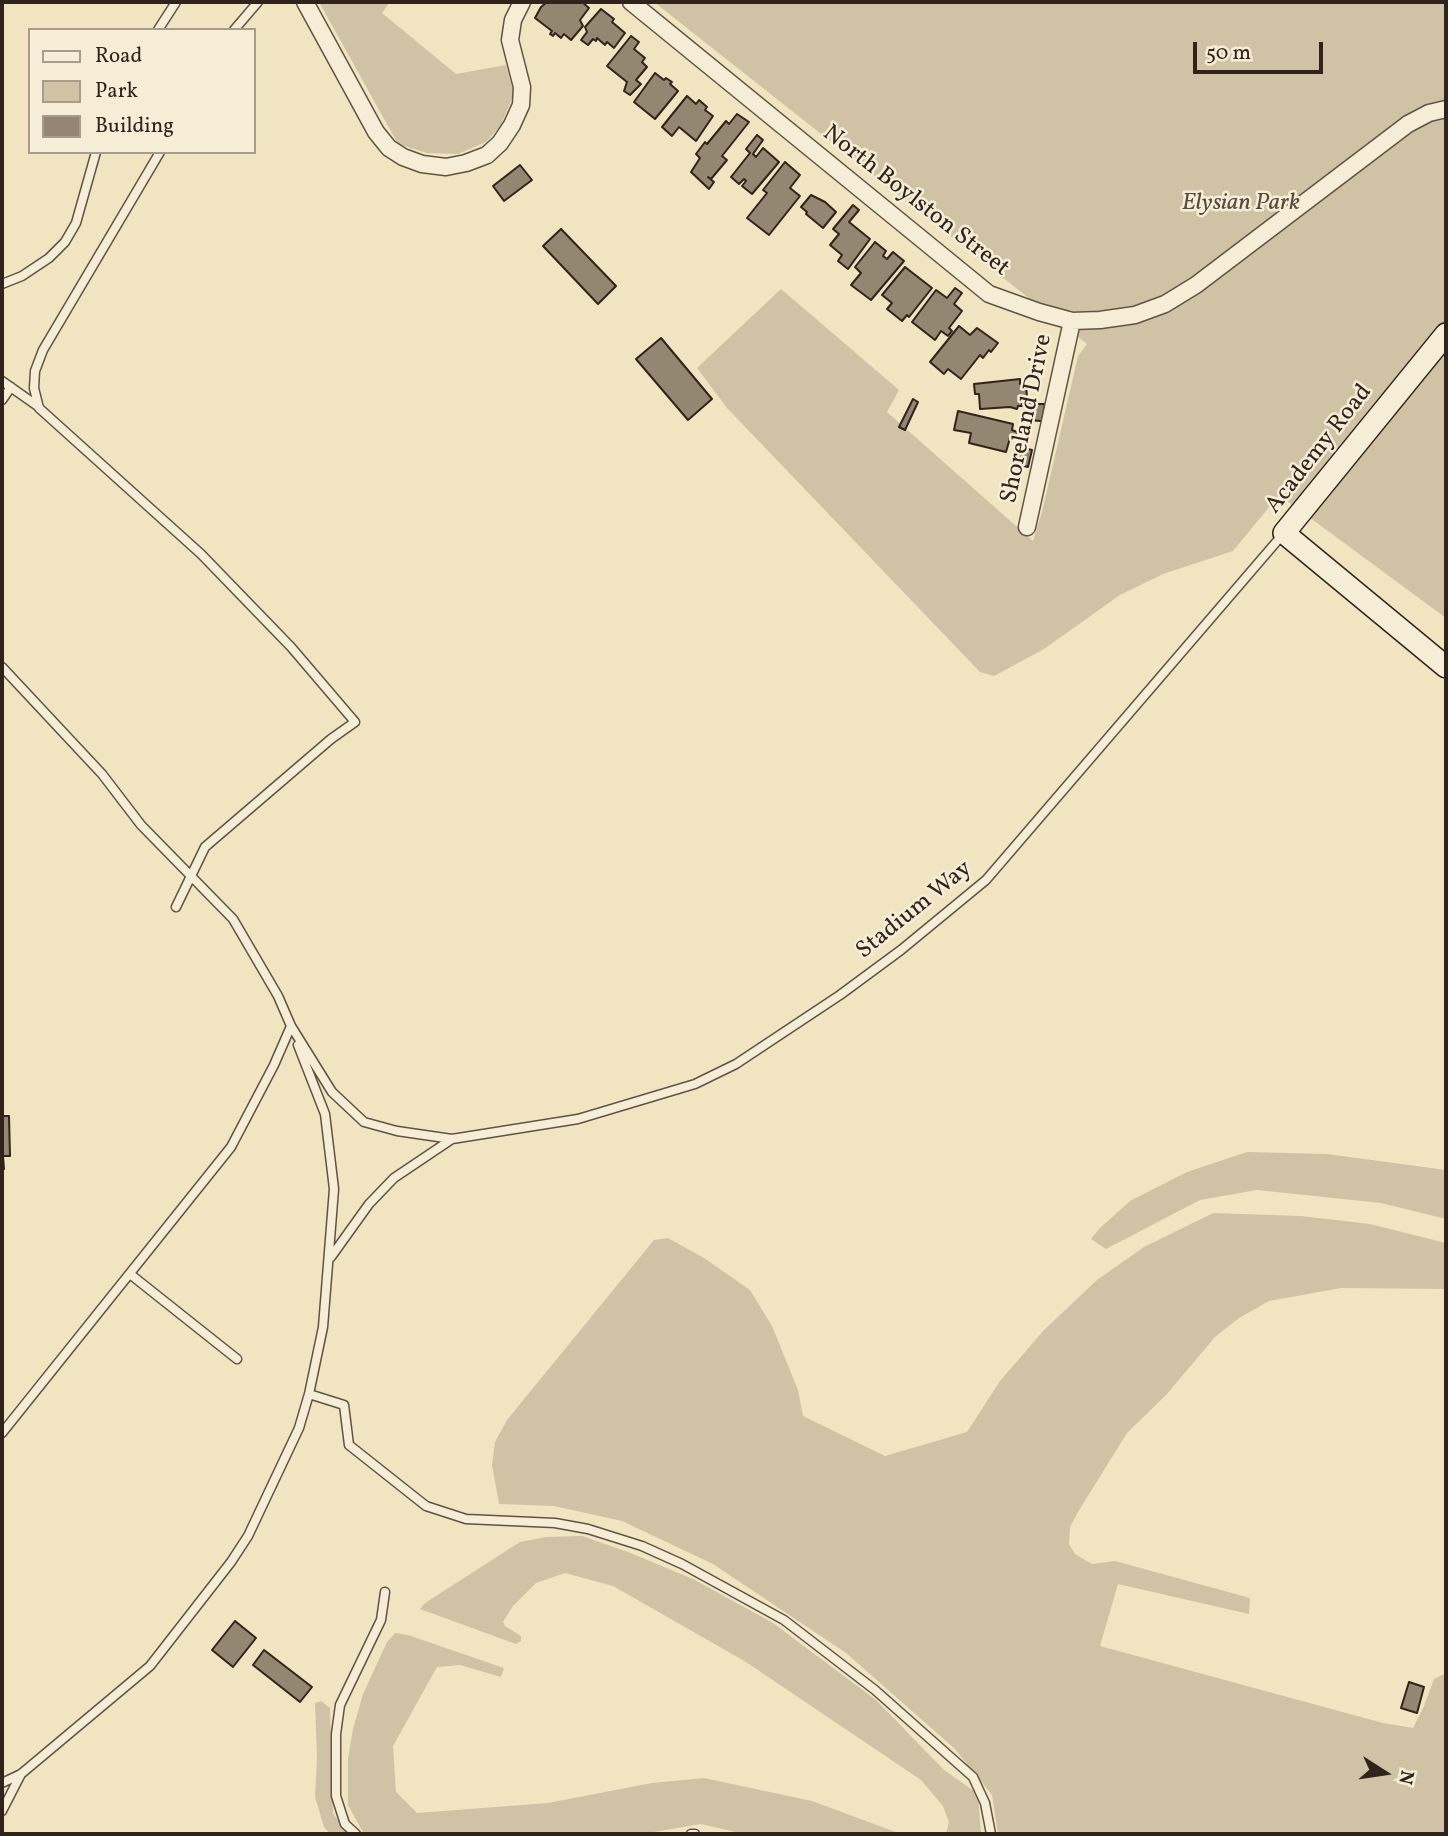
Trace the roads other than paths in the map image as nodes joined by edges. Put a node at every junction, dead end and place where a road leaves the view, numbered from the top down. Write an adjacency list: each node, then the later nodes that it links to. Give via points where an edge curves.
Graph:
1 (176, 2): 6 (lane)
2 (258, 2): 7 (lane)
3 (305, 2): 4 (street, via 389,148 422,164 446,167 487,155 512,125 523,87 510,40)
4 (522, 2)
5 (631, 2): 12 (street, North Boylston Street, via 989,293)
6 (159, 28)
7 (236, 28)
8 (1446, 109): 12 (street, North Boylston Street, via 1408,124 1165,304 1135,315)
9 (95, 154): 11 (lane, via 76,223 65,242 22,276)
10 (159, 154): 17 (lane, via 43,351 34,371)
11 (2, 284)
12 (1072, 321): 18 (street, Shoreland Drive)
13 (1446, 334): 19 (main road, Academy Road)
14 (2, 381): 15 (lane)
15 (11, 387): 16 (lane); 17 (lane)
16 (2, 400)
17 (40, 408): 22 (lane, via 201,554 291,647 355,722 205,847)
18 (1027, 527)
19 (1284, 533): 21 (main road, Academy Road); 25 (lane, Stadium Way, via 986,880 840,995 736,1064 695,1084 578,1119)
20 (2, 667): 22 (lane, via 102,774 141,825)
21 (1446, 667)
22 (192, 875): 23 (lane); 24 (lane, via 233,919)
23 (176, 907)
24 (291, 1026): 25 (lane, Stadium Way, via 332,1091 364,1122); 26 (lane, via 326,1114 334,1189); 27 (lane, via 231,1147)
25 (452, 1139): 26 (lane, Stadium Way, via 394,1178)
26 (330, 1259): 29 (lane, via 323,1327)
27 (130, 1274): 28 (lane); 30 (lane)
28 (237, 1359)
29 (309, 1394): 32 (lane, via 288,1452 231,1562 150,1666); 36 (lane, via 344,1405 349,1446 426,1506 466,1519 577,1527 642,1546 784,1620 875,1690 973,1777 985,1803)
30 (2, 1433)
31 (385, 1592): 35 (lane, via 381,1620 340,1705 336,1734 336,1796 345,1824)
32 (21, 1774): 33 (lane); 34 (lane)
33 (2, 1783)
34 (2, 1811)
35 (356, 1834)
36 (991, 1834)

